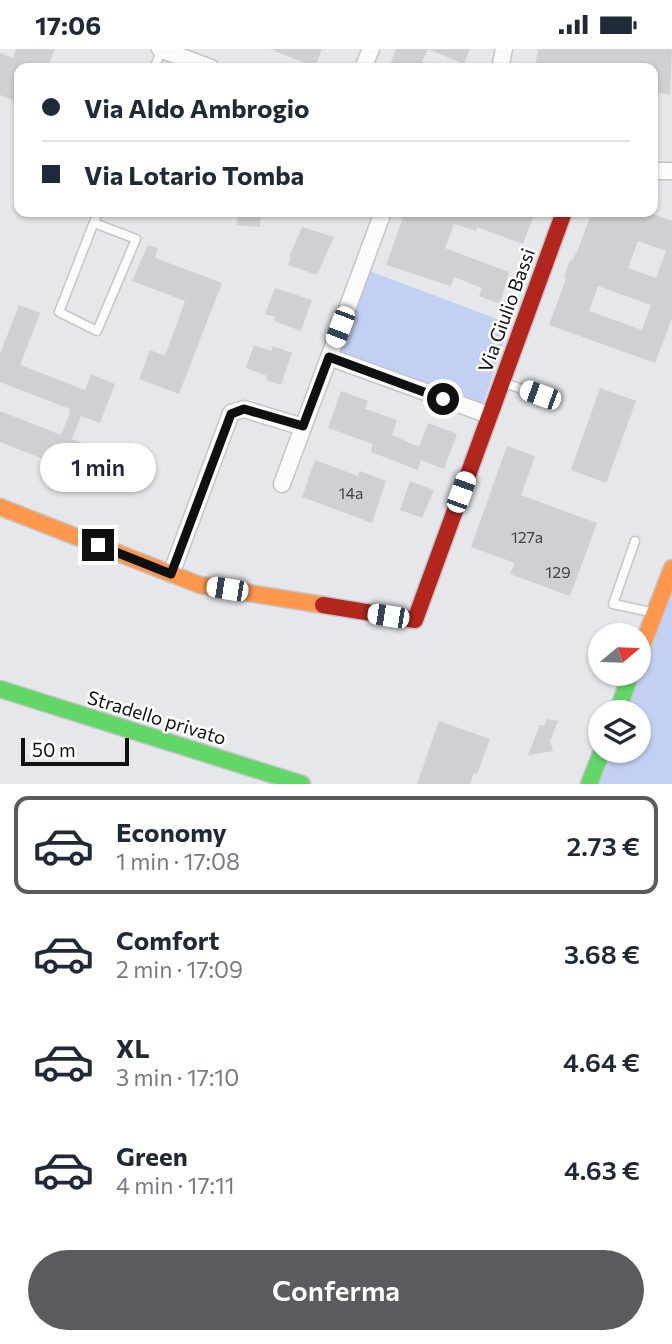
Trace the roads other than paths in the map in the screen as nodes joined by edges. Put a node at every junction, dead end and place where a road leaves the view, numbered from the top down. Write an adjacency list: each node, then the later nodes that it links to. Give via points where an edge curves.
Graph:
1 (161, 49): 2 (street)
2 (198, 63)
3 (96, 217): 6 (lane)
4 (381, 217): 7 (street)
5 (563, 217): 8 (street, Via Giulio Bassi)
6 (94, 223): 6 (lane, via 135,239 97,331 59,312)
7 (329, 357): 10 (street); 11 (street)
8 (502, 382): 9 (lane); 10 (street, Via Giulio Bassi)
9 (540, 395)
10 (489, 415): 16 (street, Via Giulio Bassi, via 415,620 200,585)
11 (303, 426): 12 (street); 16 (street, via 244,409 231,414)
12 (282, 484)
13 (0, 507): 16 (street)
14 (635, 541): 17 (lane, via 613,604)
15 (672, 568): 17 (street)
16 (171, 574)
17 (655, 612): 18 (street)
18 (651, 623)
19 (0, 689): 21 (street, Stradello privato)
20 (597, 763): 22 (street)
21 (302, 784)
22 (589, 784)

